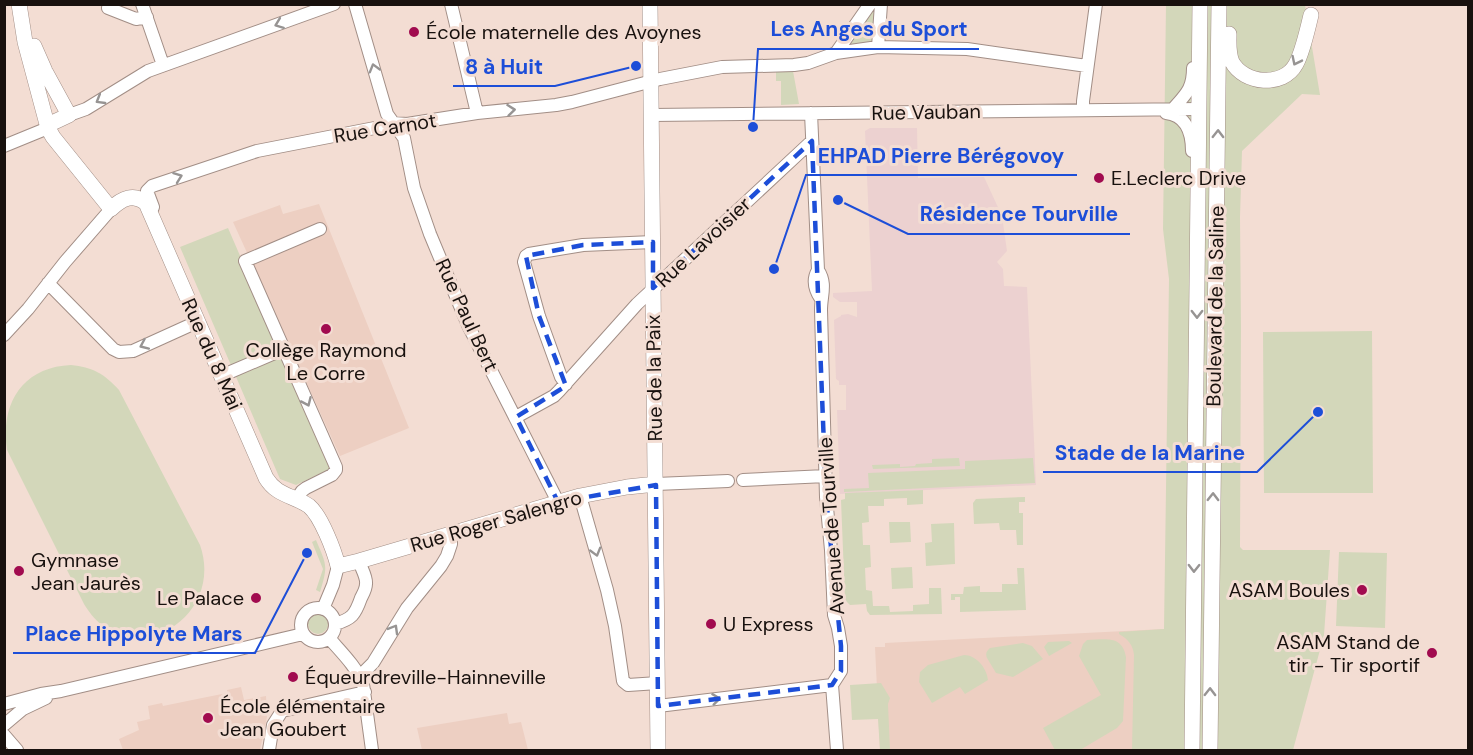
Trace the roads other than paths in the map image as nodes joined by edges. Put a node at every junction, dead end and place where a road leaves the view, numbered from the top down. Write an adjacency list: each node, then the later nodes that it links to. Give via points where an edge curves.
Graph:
1 (142, 4): 15 (street)
2 (334, 4): 18 (street, one-way to 18)
3 (355, 4): 29 (street, Rue Paul Bert, one-way to 3)
4 (452, 4): 25 (street)
5 (650, 4): 20 (main road, Rue de la Paix)
6 (870, 4): 17 (street)
7 (881, 4): 16 (street)
8 (1096, 4): 19 (street)
9 (1198, 4): 22 (street, via 1192,32 1193,80); 23 (main road, Boulevard de la Saline)
10 (1219, 4): 75 (main road, Boulevard de la Saline, one-way to 10)
11 (1228, 4): 14 (main road, one-way to 11, via 1294,66 1277,79 1256,79 1243,73 1231,58)
12 (108, 9): 15 (street, via 136,19)
13 (20, 10): 27 (main road, via 45,71); 30 (main road)
14 (1311, 15)
15 (147, 17): 18 (street)
16 (878, 47): 17 (street, Rue Carnot); 19 (street, Rue Carnot, via 967,49)
17 (836, 53): 20 (street, Rue Carnot, via 808,63 722,67)
18 (163, 65): 27 (street, one-way to 27)
19 (1087, 66): 24 (street)
20 (651, 81): 25 (street, Rue Carnot, one-way to 20, via 572,102); 28 (main road, Rue de la Paix)
21 (1154, 109): 22 (street, Rue Vauban); 24 (street, Rue Vauban); 39 (street, via 1180,118 1191,136 1190,244)
22 (1173, 109): 23 (street, Rue Vauban)
23 (1199, 109): 39 (main road, Boulevard de la Saline)
24 (1083, 110): 26 (street, Rue Vauban)
25 (477, 113): 29 (street, Rue Carnot)
26 (811, 113): 28 (street, Rue Vauban); 31 (street, Avenue de Tourville)
27 (69, 115): 30 (main road)
28 (652, 115): 36 (main road, Rue de la Paix)
29 (393, 123): 34 (street, Rue Carnot, one-way to 29, via 153,207 147,191 153,186 257,151); 45 (street, Rue Paul Bert, via 404,138 414,188 459,305)
30 (48, 128): 32 (street); 33 (main road)
31 (812, 141): 38 (street, Rue Lavoisier); 46 (street, Avenue de Tourville)
32 (4, 146)
33 (111, 209): 34 (main road, Rue du 8 Mai, via 133,197 146,203); 37 (street)
34 (150, 213): 40 (main road, Rue du 8 Mai)
35 (320, 228): 42 (street, via 245,261)
36 (653, 242): 38 (main road, Rue de la Paix); 44 (street, via 583,245 526,256 524,262 539,316)
37 (48, 283): 40 (street, one-way to 37, via 133,351 118,352); 41 (street)
38 (653, 288): 44 (street, Rue Lavoisier); 49 (main road, Rue de la Paix)
39 (1197, 288): 74 (main road, Boulevard de la Saline, one-way to 74)
40 (198, 322): 43 (main road, Rue du 8 Mai)
41 (4, 335)
42 (284, 349): 43 (street); 51 (street, one-way to 51, via 336,467 332,475 302,491)
43 (221, 376): 51 (main road, Rue du 8 Mai, via 268,482)
44 (566, 384): 45 (street, Rue Lavoisier, via 554,396)
45 (516, 417): 52 (street, Rue Paul Bert)
46 (826, 476): 47 (street); 62 (street, Avenue de Tourville, via 834,615 841,646 841,671)
47 (743, 480)
48 (728, 481): 49 (street)
49 (656, 484): 50 (main road, Rue Roger Salengro); 61 (main road, Rue de la Paix)
50 (580, 496): 52 (main road, Rue Roger Salengro); 61 (street, one-way to 61, via 607,590 623,681 628,685)
51 (297, 500): 55 (main road, Rue du 8 Mai, via 316,515)
52 (558, 502): 53 (main road, Rue Roger Salengro)
53 (451, 534): 54 (main road, Rue Roger Salengro); 60 (street, one-way to 53, via 444,561 452,544)
54 (359, 561): 55 (main road, Rue Roger Salengro); 57 (street, via 366,588 356,612 346,621)
55 (338, 566): 56 (street)
56 (323, 609): 57 (street); 58 (street, via 312,609 303,617)
57 (334, 624): 59 (street)
58 (303, 634): 59 (street, via 315,642); 63 (street)
59 (329, 638): 60 (street)
60 (360, 676): 64 (street)
61 (658, 683): 66 (main road, Rue de la Paix)
62 (832, 685): 66 (street, one-way to 62); 73 (street, Avenue de Tourville)
63 (61, 691): 65 (street); 67 (street, via 23,709)
64 (365, 692): 70 (street, via 282,711 273,725); 71 (street)
65 (4, 704)
66 (658, 706): 72 (main road, Rue de la Paix)
67 (4, 725)
68 (4, 735): 69 (street)
69 (17, 750)
70 (269, 750)
71 (372, 750)
72 (658, 750)
73 (837, 750)
74 (1191, 750)
75 (1210, 750)

